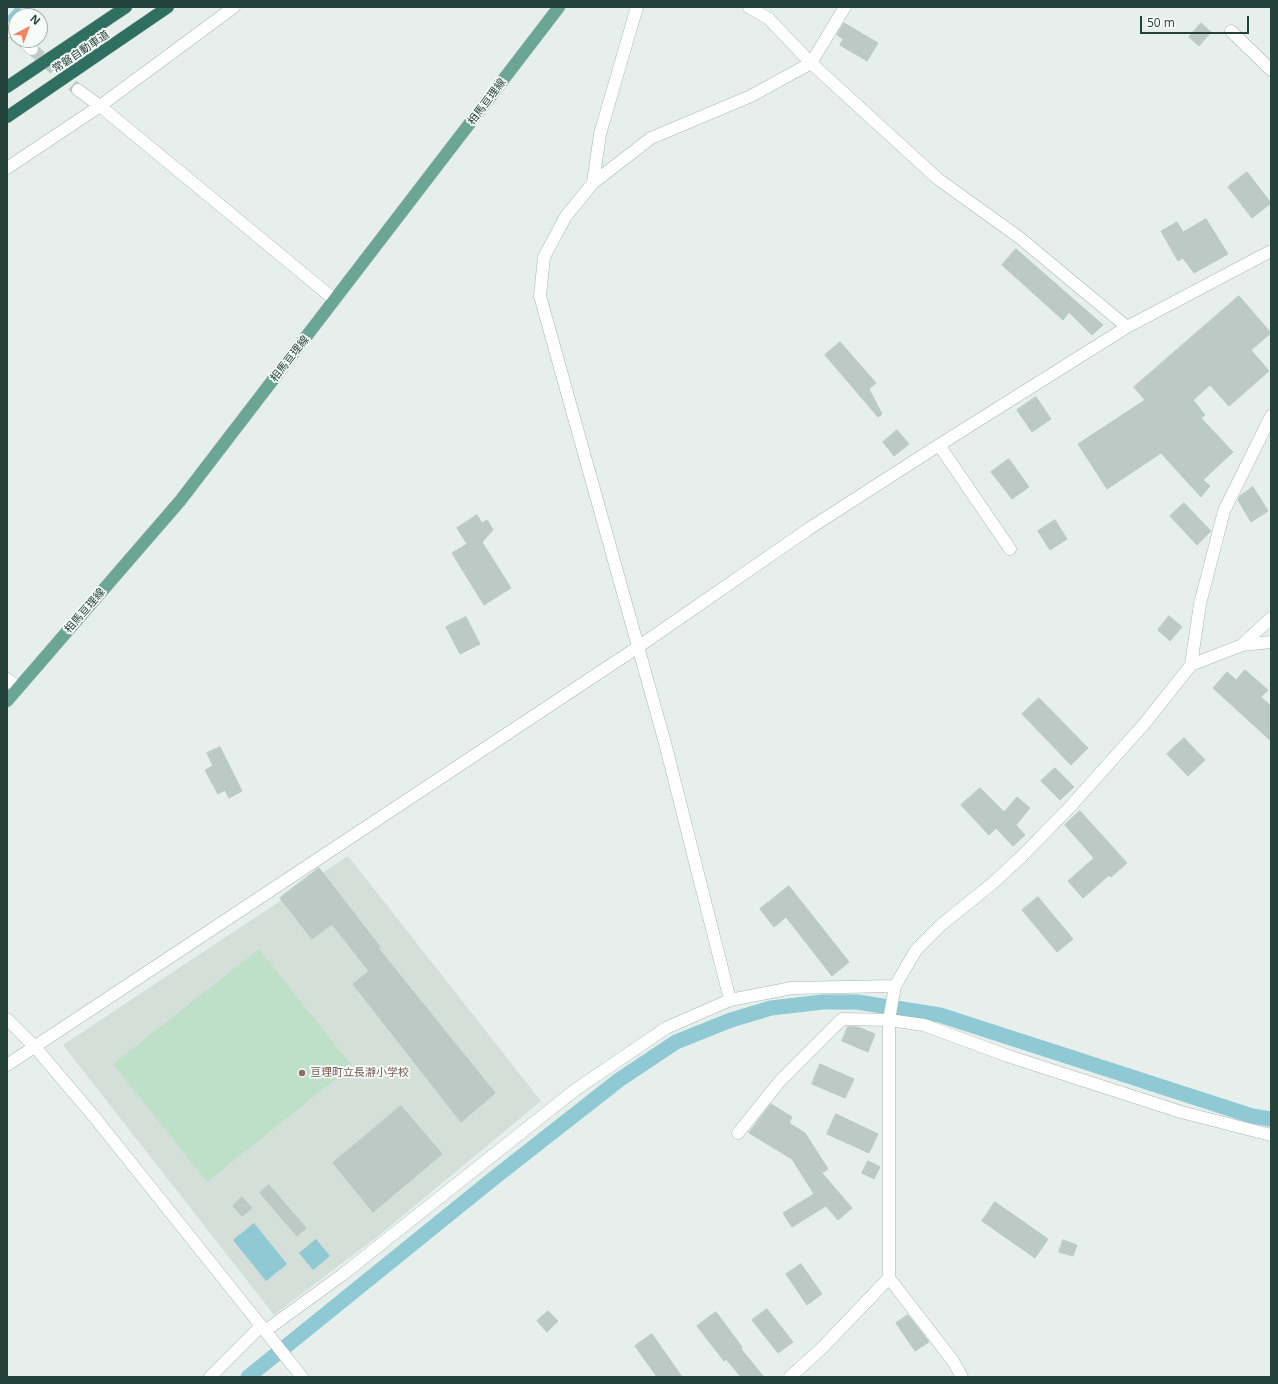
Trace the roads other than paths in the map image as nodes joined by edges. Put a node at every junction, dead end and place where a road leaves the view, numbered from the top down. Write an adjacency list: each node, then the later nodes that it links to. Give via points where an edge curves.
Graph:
1 (126, 7): 11 (highway, 常磐自動車道)
2 (168, 7): 14 (highway, 常磐自動車道)
3 (234, 7): 13 (street)
4 (559, 7): 18 (main road, 相馬亘理線)
5 (637, 7): 16 (street, via 600,134)
6 (749, 7): 9 (street, via 769,19)
7 (845, 7): 9 (street)
8 (1231, 31): 10 (street)
9 (811, 63): 16 (street, via 751,96 651,138); 19 (street, via 938,179 1020,238)
10 (1271, 70)
11 (7, 87)
12 (78, 90): 13 (street)
13 (100, 106): 15 (street); 18 (street)
14 (7, 117)
15 (7, 168)
16 (593, 183): 26 (street, via 566,216 544,257 540,296)
17 (1271, 251): 19 (street)
18 (335, 300): 29 (main road, 相馬亘理線, via 180,501)
19 (1127, 327): 21 (street)
20 (1271, 416): 27 (street, via 1224,511 1200,604)
21 (939, 445): 22 (street); 26 (street, via 810,528)
22 (1010, 549)
23 (1271, 618): 25 (street)
24 (1271, 642): 25 (street)
25 (1242, 645): 27 (street)
26 (638, 646): 32 (street); 35 (street)
27 (1191, 666): 31 (street, via 1145,723 1064,813 993,883 941,925 916,950)
28 (7, 679): 29 (street)
29 (18, 688): 30 (main road, 相馬亘理線)
30 (7, 701)
31 (895, 986): 32 (street, via 792,988); 34 (street)
32 (730, 1000): 40 (street, via 666,1028 575,1090 342,1275)
33 (7, 1019): 35 (street)
34 (889, 1020): 37 (street, via 842,1019 780,1080); 38 (street, via 924,1025 1008,1056 1181,1112); 39 (street)
35 (34, 1047): 36 (street); 40 (street, via 96,1119)
36 (7, 1065)
37 (738, 1133)
38 (1271, 1135)
39 (889, 1278): 43 (street, via 822,1348); 44 (street, via 953,1361)
40 (266, 1331): 41 (street); 42 (street)
41 (210, 1377)
42 (302, 1377)
43 (790, 1377)
44 (962, 1377)

